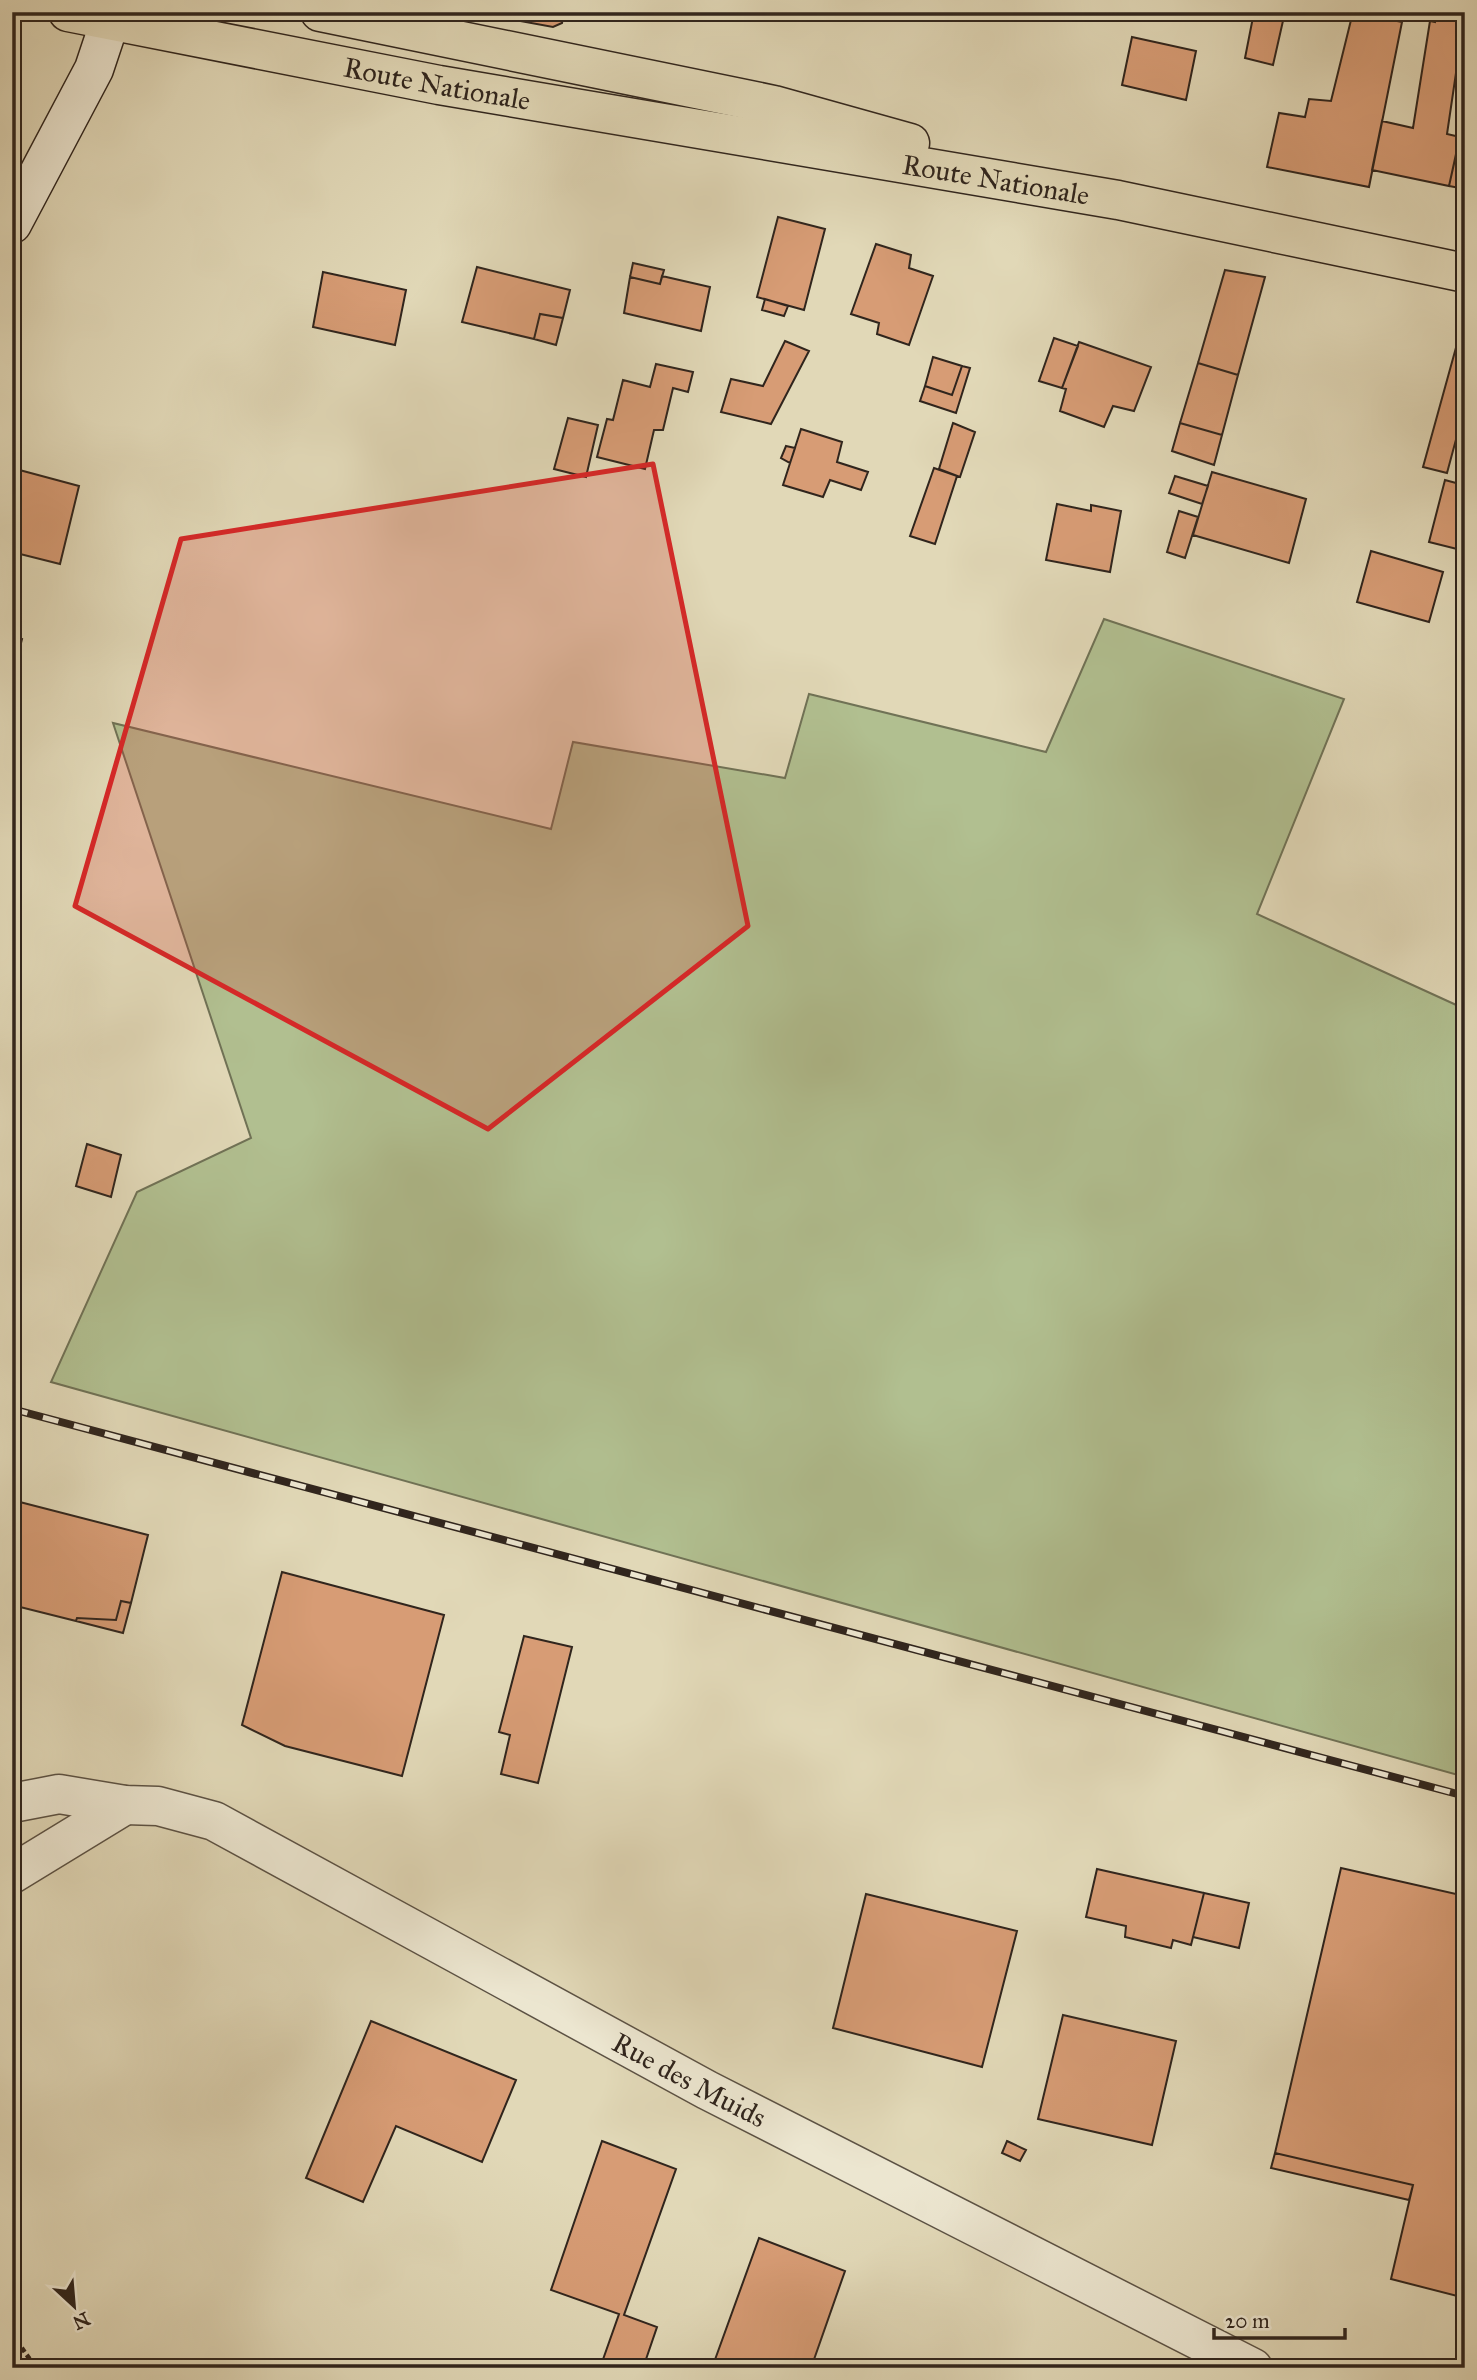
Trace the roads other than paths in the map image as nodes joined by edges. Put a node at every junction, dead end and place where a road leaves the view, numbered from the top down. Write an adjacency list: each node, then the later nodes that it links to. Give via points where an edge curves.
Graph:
1 (68, 12): 3 (main road, Route Nationale)
2 (320, 12): 4 (main road, Route Nationale, via 774,105)
3 (112, 17): 4 (main road, Route Nationale, via 439,85); 5 (street, via 94,69)
4 (1118, 200): 6 (main road)
5 (12, 223)
6 (1465, 273)
7 (12, 1803): 8 (street, Rue des Muids, via 59,1794)
8 (125, 1805): 9 (street); 10 (street, Rue des Muids, via 158,1806 214,1821 707,2090)
9 (12, 1874)
10 (1253, 2368)

